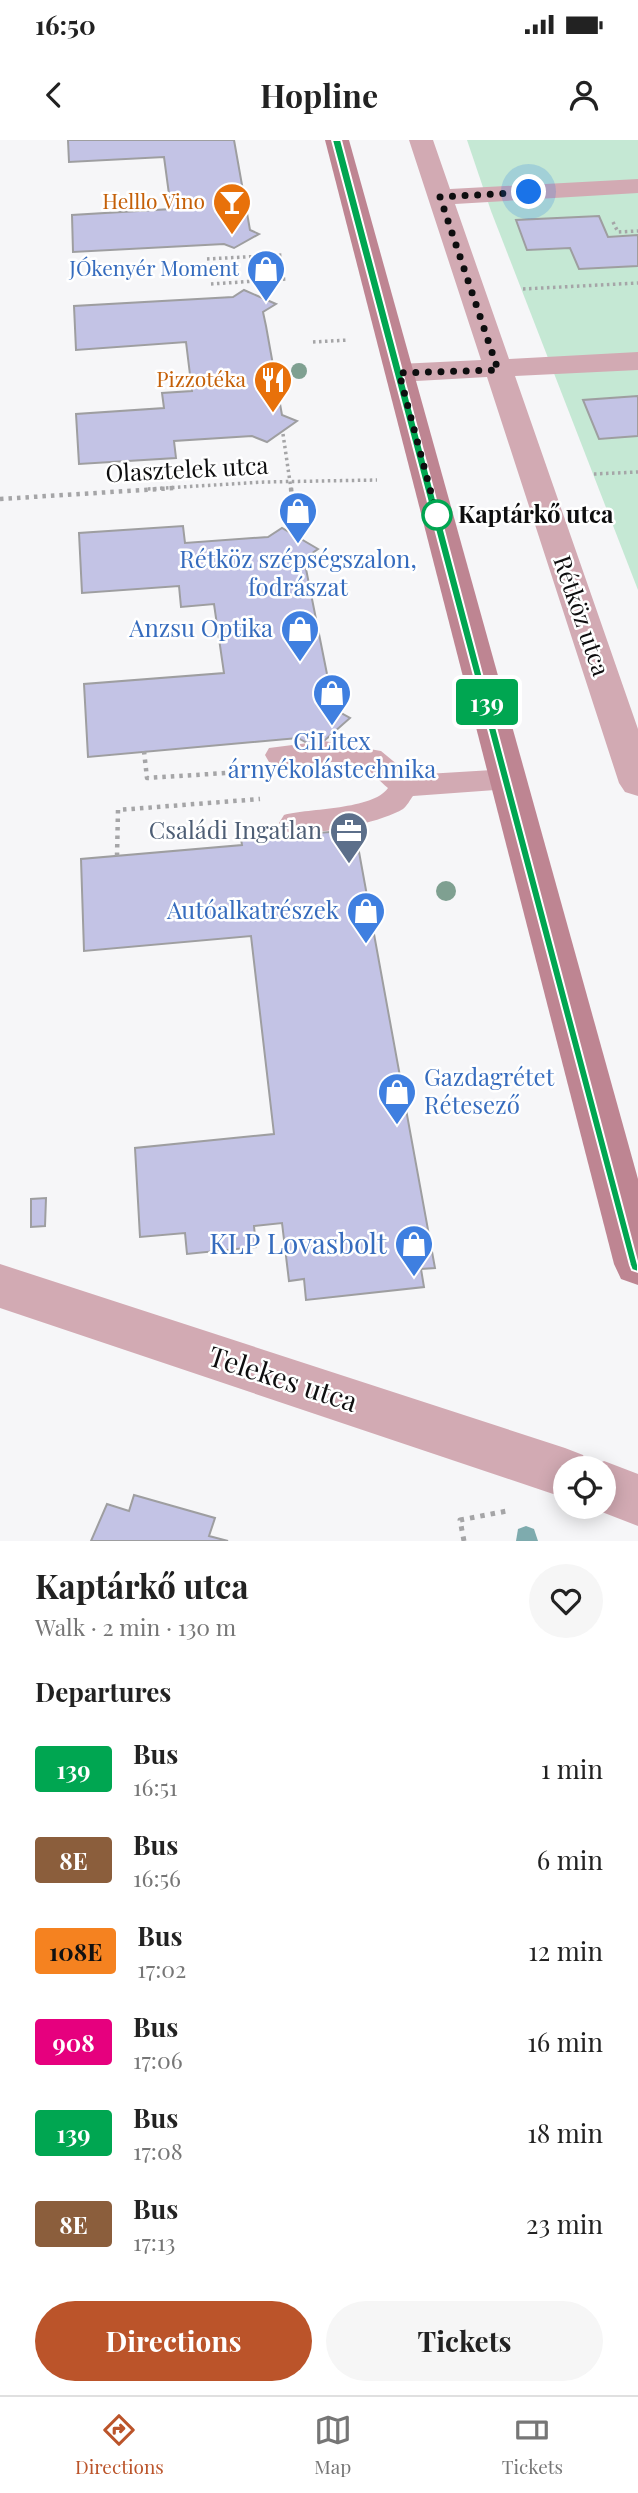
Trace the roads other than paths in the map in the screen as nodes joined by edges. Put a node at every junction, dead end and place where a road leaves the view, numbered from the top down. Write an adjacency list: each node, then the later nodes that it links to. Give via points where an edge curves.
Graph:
1 (337, 140): 7 (street)
2 (421, 140): 4 (street, Rétköz utca)
3 (638, 186): 4 (street)
4 (440, 197): 6 (street, Rétköz utca)
5 (638, 361): 6 (street)
6 (498, 370): 7 (street); 10 (street, Rétköz utca)
7 (399, 373): 9 (street)
8 (279, 755): 11 (lane, via 324,751 371,758)
9 (509, 779): 11 (lane); 13 (street)
10 (638, 783)
11 (404, 786): 12 (lane, via 394,801 349,817)
12 (294, 823)
13 (638, 1265)
14 (0, 1286): 15 (street, Telekes utca)
15 (553, 1469)
16 (616, 1492): 17 (street)
17 (638, 1500)

